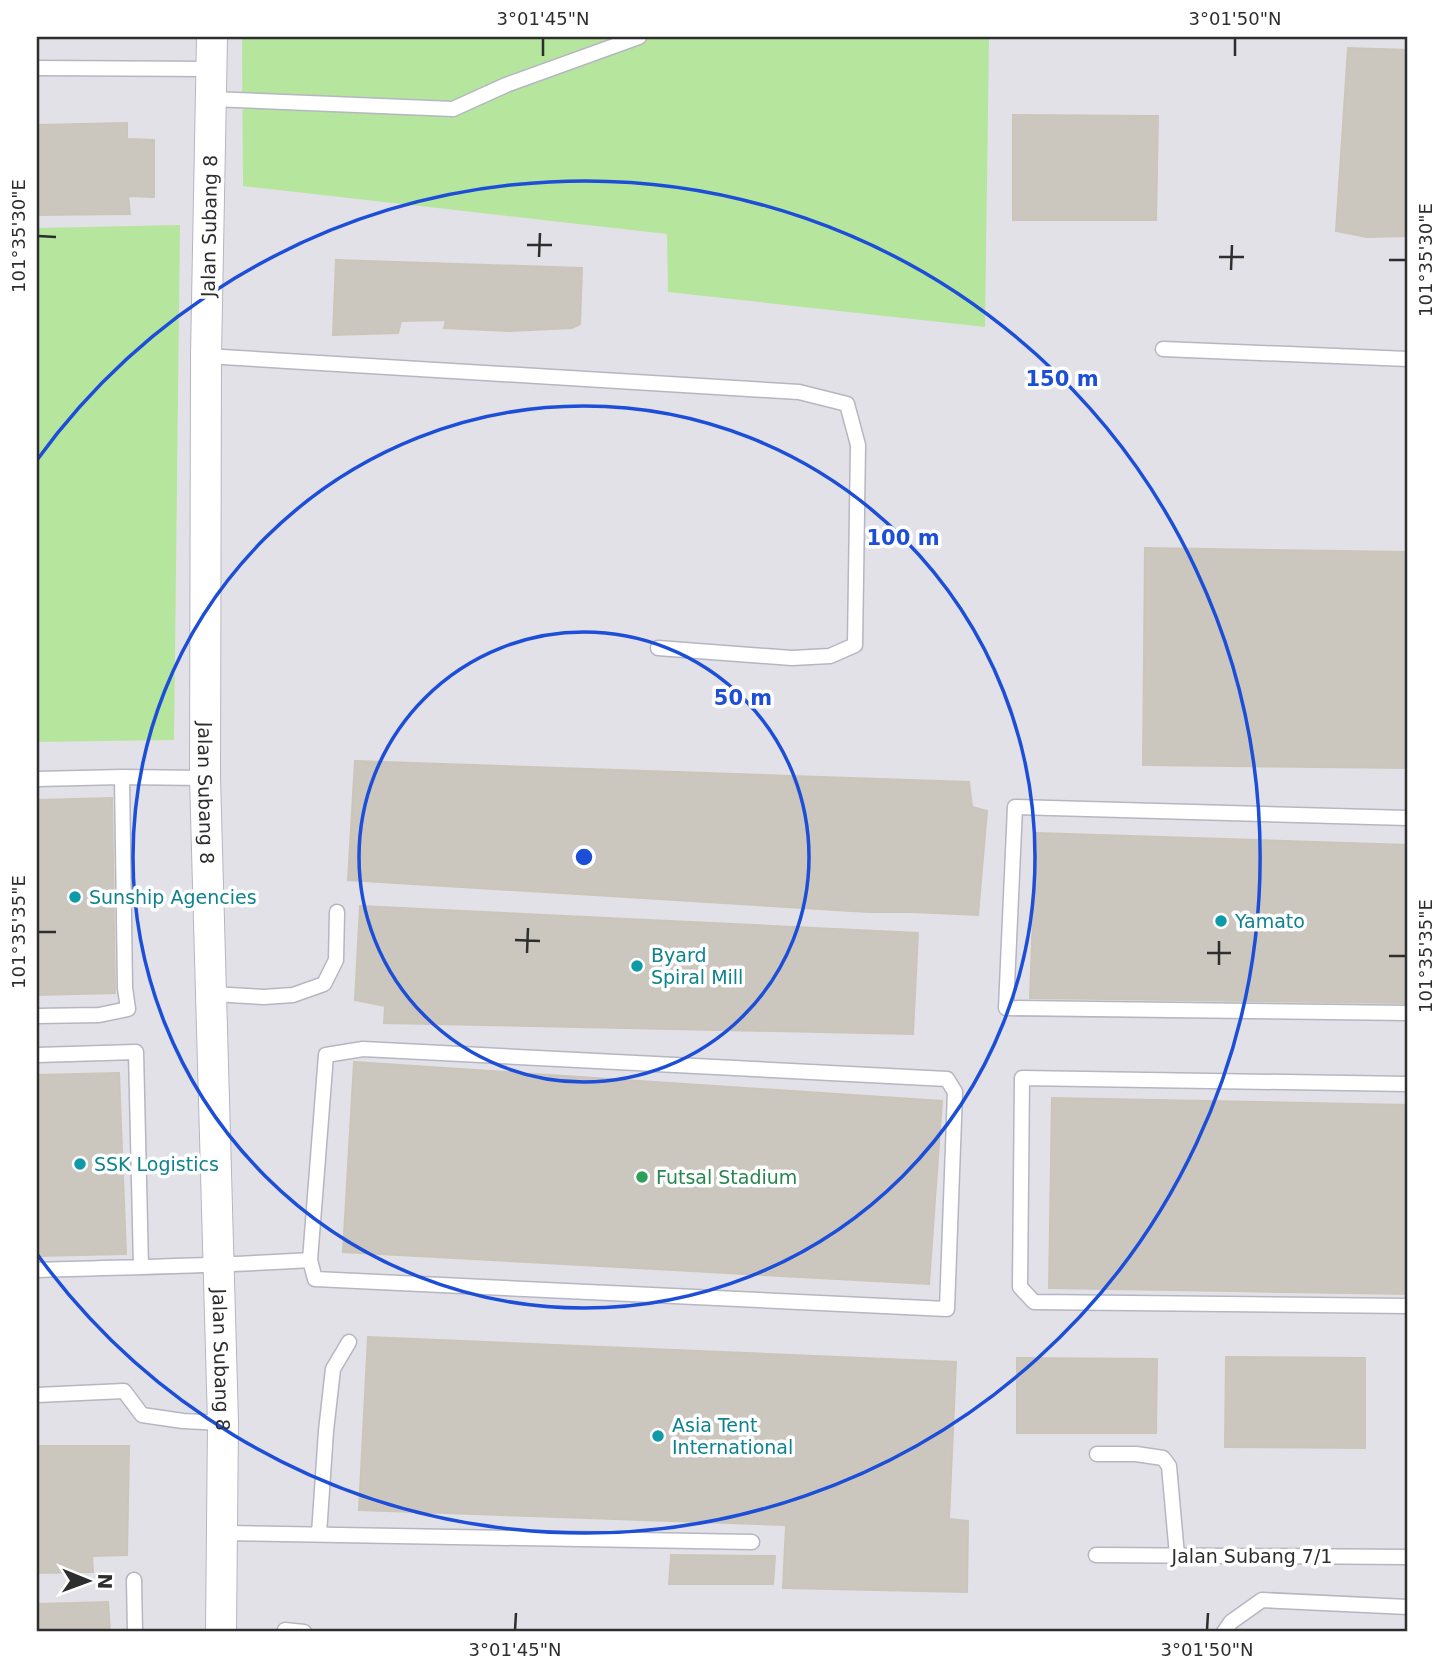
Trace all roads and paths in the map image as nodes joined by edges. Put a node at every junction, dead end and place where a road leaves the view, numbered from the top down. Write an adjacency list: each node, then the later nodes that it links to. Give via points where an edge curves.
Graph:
1 (212, 37): 4 (street, Jalan Subang 8)
2 (639, 37): 5 (lane, via 453,109)
3 (37, 68): 4 (lane)
4 (212, 69): 5 (street, Jalan Subang 8)
5 (211, 99): 7 (street, Jalan Subang 8)
6 (1163, 349): 8 (lane)
7 (206, 356): 9 (lane, via 799,392 847,404 858,445 855,645 830,656 792,658); 12 (street, Jalan Subang 8)
8 (1408, 359)
9 (658, 648)
10 (122, 777): 11 (lane); 12 (lane); 17 (lane, via 128,1009 99,1015)
11 (37, 779)
12 (205, 779): 15 (street, Jalan Subang 8)
13 (1408, 817): 16 (lane, via 1015,807 1006,1008)
14 (337, 912): 15 (lane, via 336,960 324,984 293,995 264,998)
15 (212, 993): 21 (street, Jalan Subang 8)
16 (1408, 1013)
17 (37, 1016)
18 (37, 1055): 22 (lane, via 136,1052)
19 (1408, 1084): 24 (lane, via 1022,1078 1020,1287 1034,1302)
20 (310, 1260): 20 (lane, via 326,1055 363,1049 933,1078 947,1079 955,1092 947,1309 315,1279); 21 (lane)
21 (219, 1264): 22 (lane); 27 (street, Jalan Subang 8)
22 (141, 1267): 23 (lane)
23 (37, 1270)
24 (1408, 1306)
25 (349, 1342): 30 (lane, via 333,1369)
26 (37, 1395): 27 (lane, via 124,1391 142,1415)
27 (223, 1423): 29 (street, Jalan Subang 8)
28 (1097, 1454): 33 (lane, via 1163,1458 1169,1466)
29 (223, 1533): 30 (lane); 39 (street, Jalan Subang 8)
30 (319, 1534): 31 (lane)
31 (752, 1542)
32 (1096, 1555): 33 (lane, Jalan Subang 7/1)
33 (1177, 1555): 34 (lane, Jalan Subang 7/1)
34 (1408, 1558)
35 (134, 1580): 38 (lane)
36 (1408, 1606): 41 (lane, via 1262,1600)
37 (285, 1630): 40 (lane)
38 (135, 1632)
39 (221, 1632)
40 (304, 1632)
41 (1224, 1632)

